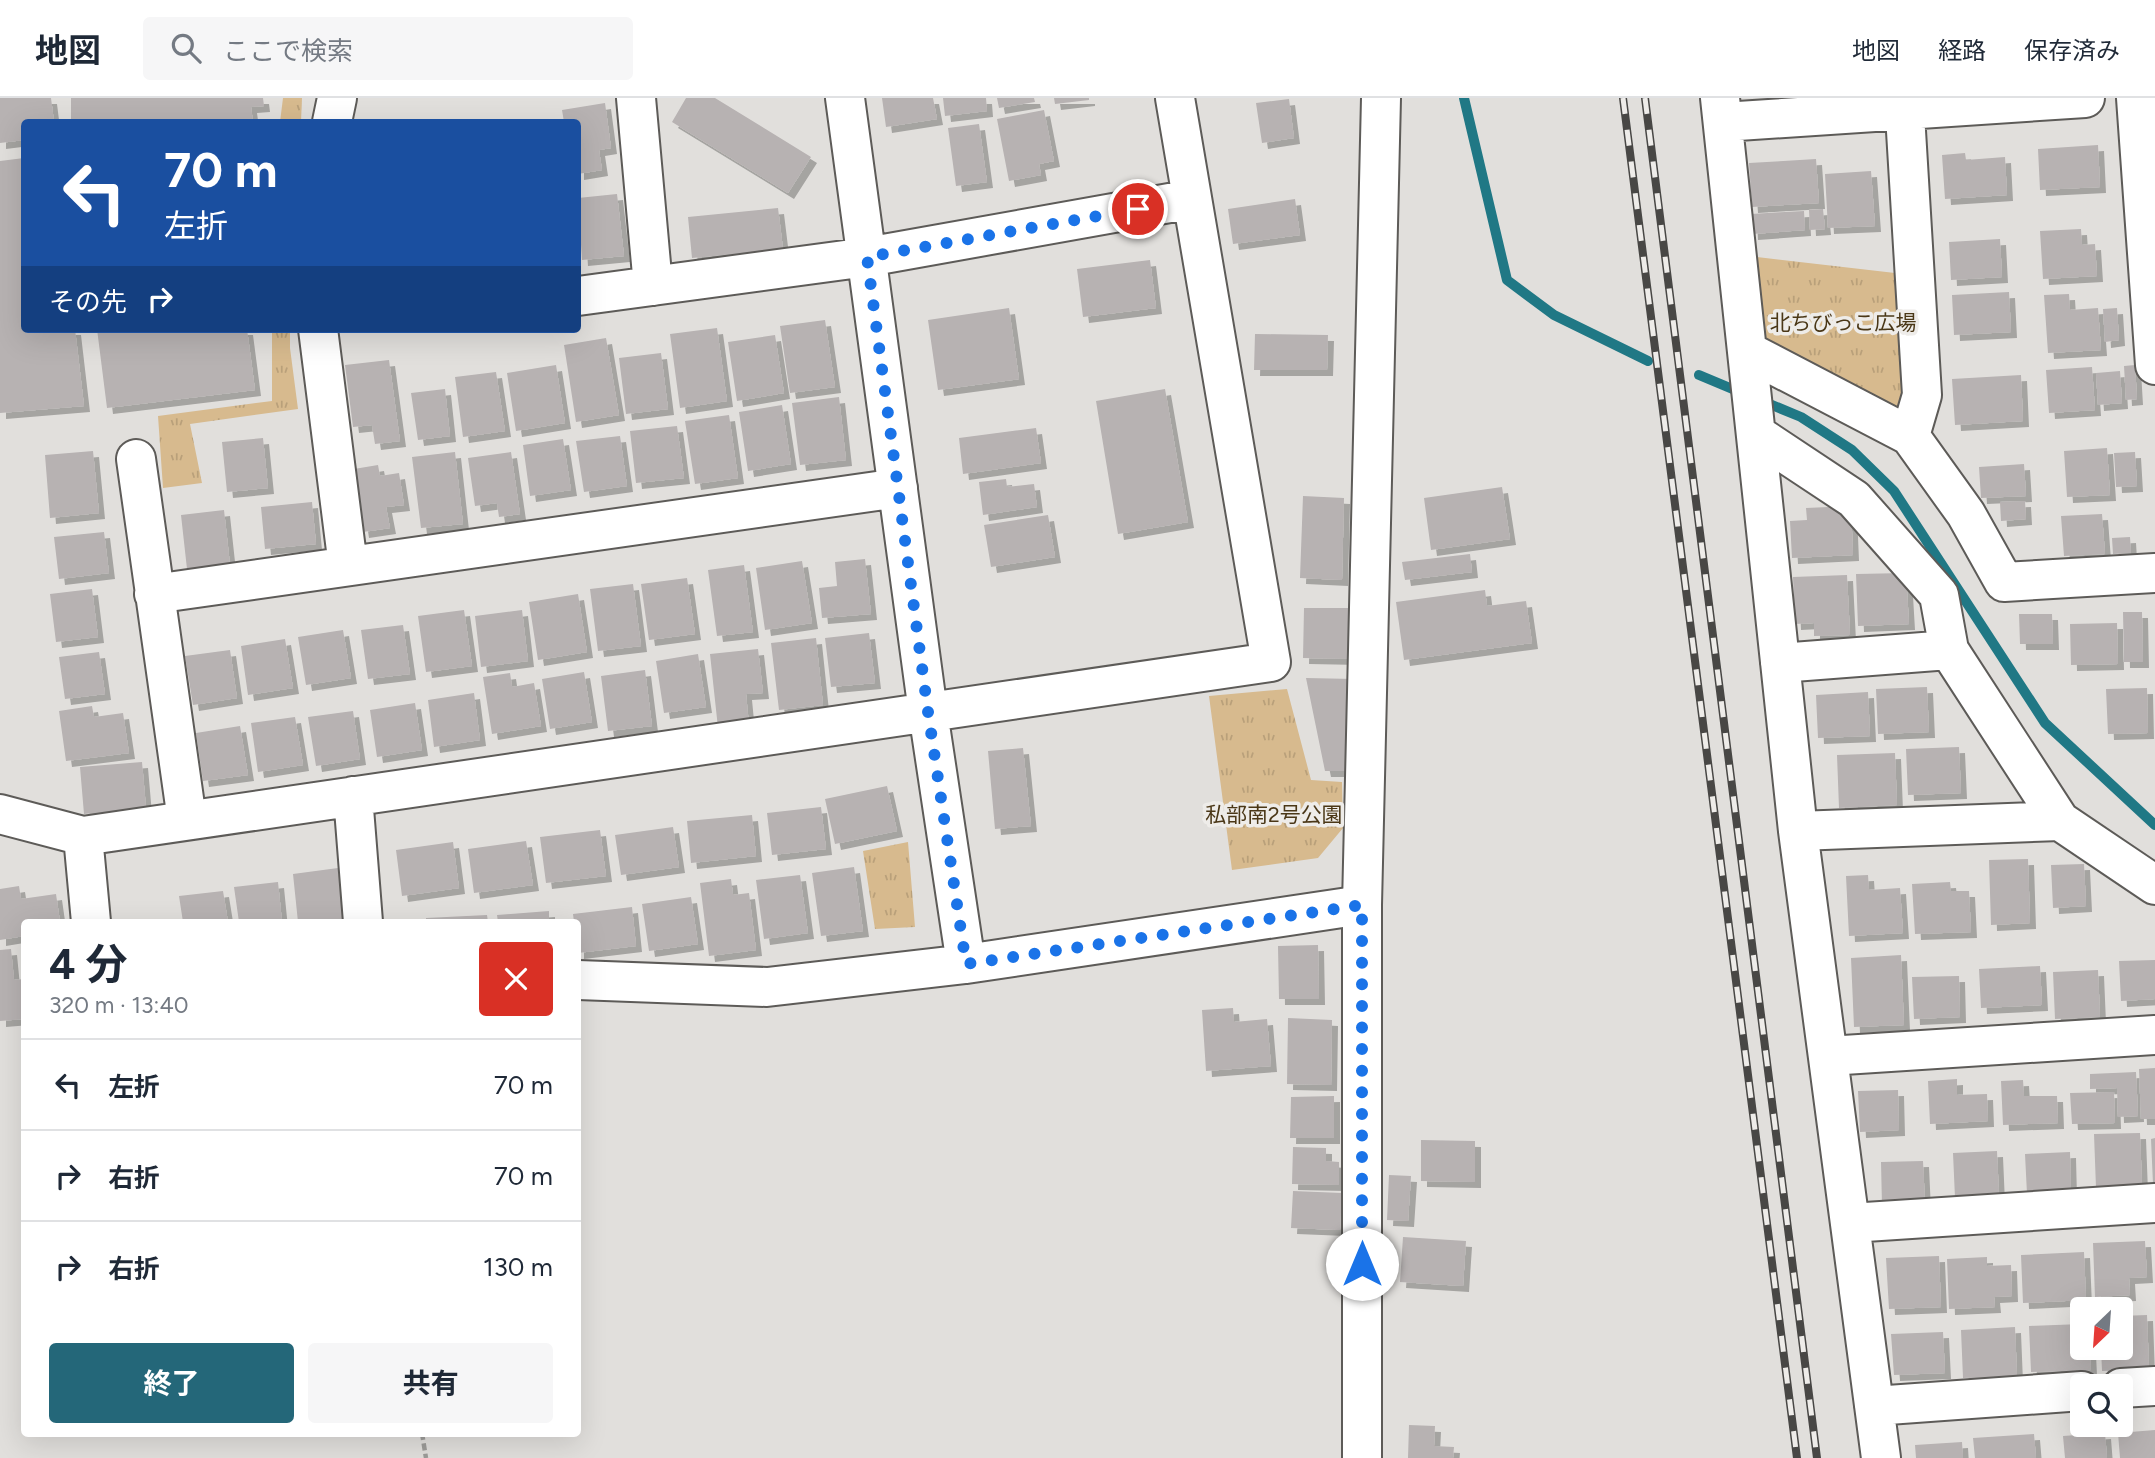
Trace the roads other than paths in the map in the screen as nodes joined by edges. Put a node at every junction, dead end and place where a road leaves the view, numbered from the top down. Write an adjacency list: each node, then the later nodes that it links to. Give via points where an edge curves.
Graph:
1 (337, 98): 10 (street)
2 (636, 98): 13 (street)
3 (845, 98): 12 (street)
4 (1175, 98): 11 (street)
5 (1381, 98): 35 (street)
6 (2085, 98): 8 (street)
7 (2136, 98): 17 (street)
8 (1904, 104): 9 (street); 19 (street, via 1922,395)
9 (1721, 110): 16 (street)
10 (332, 119)
11 (1192, 199): 12 (street); 27 (street, via 1271,662)
12 (867, 257): 13 (street); 21 (street)
13 (653, 286): 14 (street)
14 (581, 296)
15 (322, 333): 22 (street)
16 (1747, 351): 18 (street); 19 (street)
17 (2155, 366)
18 (1756, 434): 25 (street, via 1854,499 1931,585 1939,595); 26 (street)
19 (1910, 436): 23 (street, via 1966,514 2004,582)
20 (136, 459): 24 (street)
21 (898, 488): 22 (street); 27 (street)
22 (348, 566): 24 (street)
23 (2155, 573)
24 (154, 594): 30 (street)
25 (1949, 650): 26 (street); 31 (street)
26 (1780, 663): 32 (street)
27 (928, 712): 28 (street); 38 (street)
28 (352, 796): 30 (street); 37 (street)
29 (0, 814): 33 (street)
30 (187, 820): 33 (street)
31 (2060, 821): 32 (street); 34 (street)
32 (1798, 831): 41 (street)
33 (83, 836): 36 (street)
34 (2155, 885)
35 (1362, 905): 38 (street); 48 (street)
36 (91, 919)
37 (363, 919)
38 (966, 964): 39 (street, via 767,987)
39 (581, 980)
40 (2155, 1035): 41 (street)
41 (1828, 1056): 43 (street)
42 (2155, 1203): 43 (street)
43 (1850, 1223): 47 (street)
44 (2155, 1386): 45 (street)
45 (2133, 1387)
46 (2070, 1392): 47 (street)
47 (1874, 1406): 49 (street)
48 (1362, 1458)
49 (1881, 1458)

